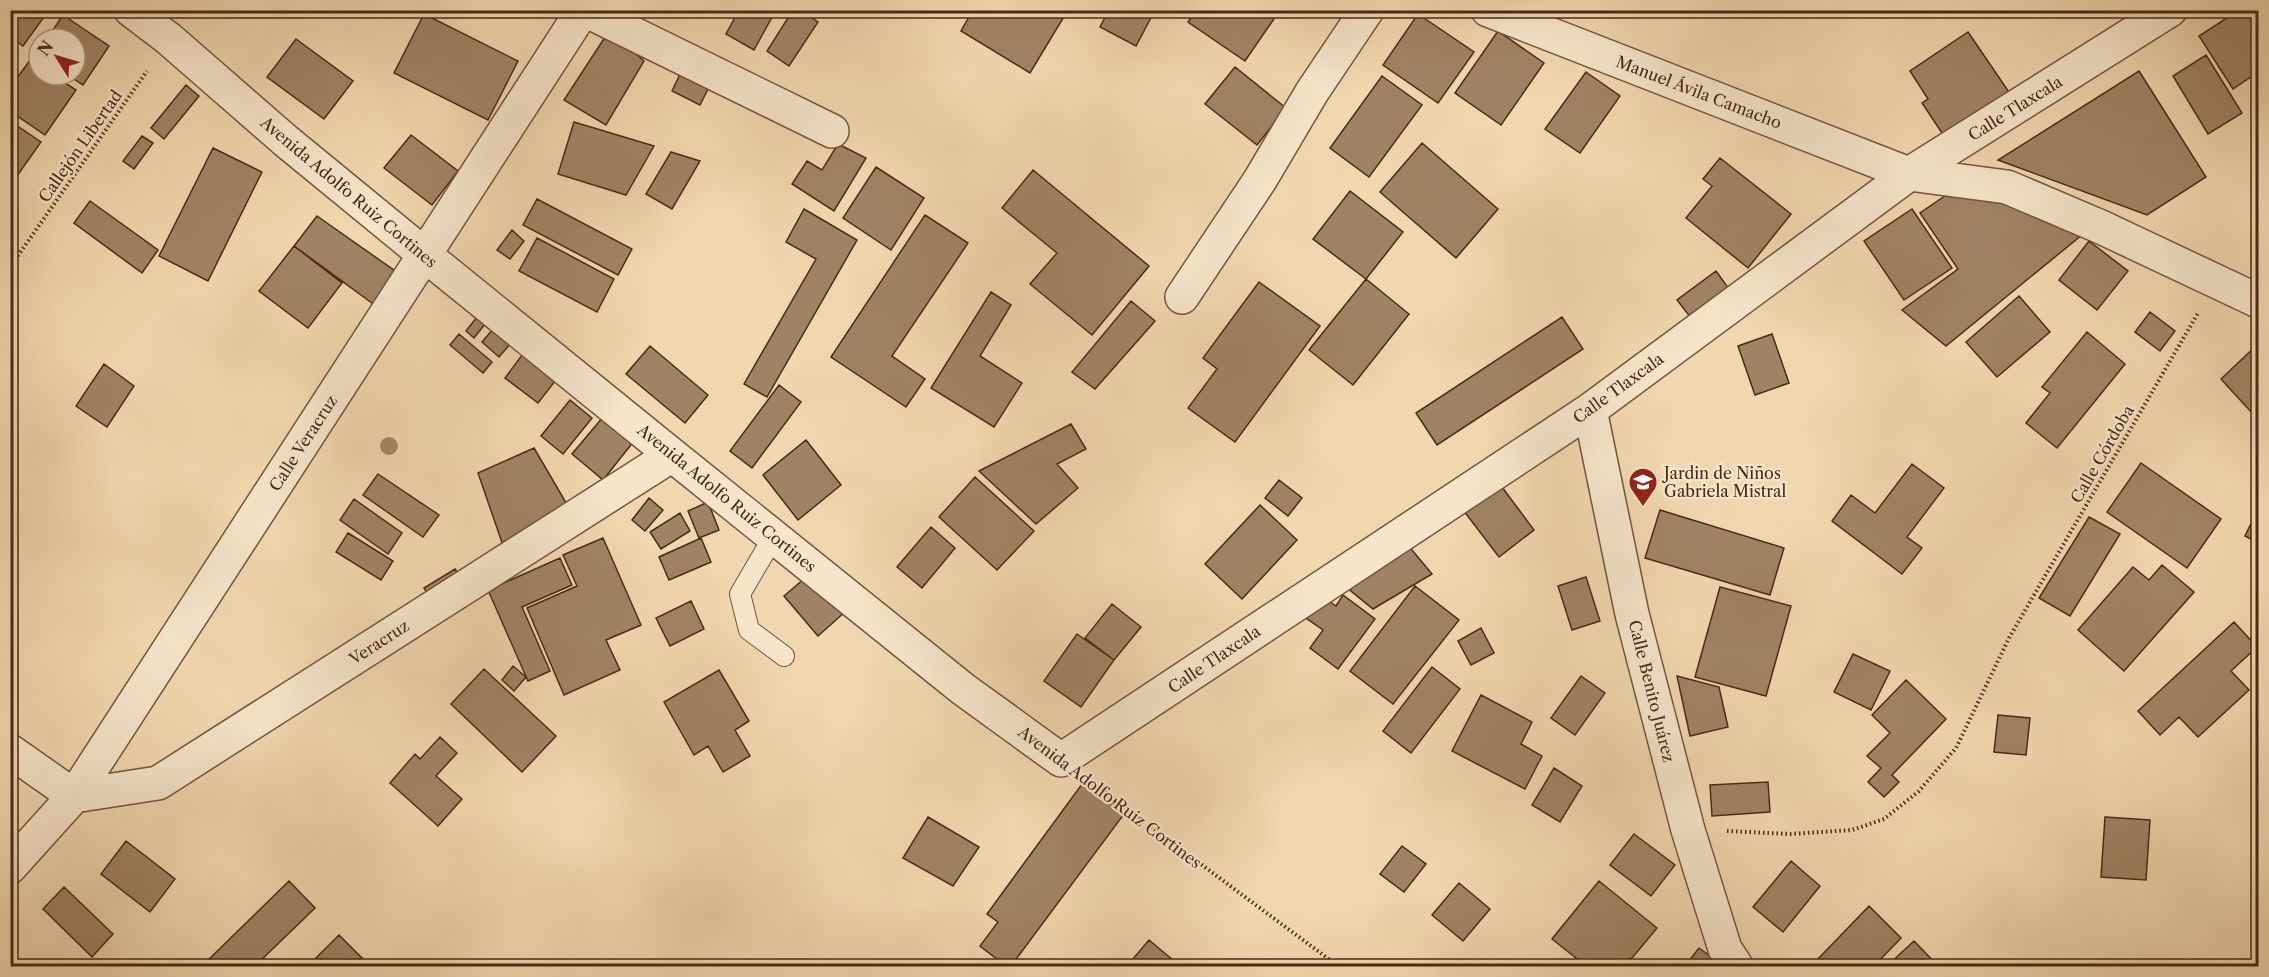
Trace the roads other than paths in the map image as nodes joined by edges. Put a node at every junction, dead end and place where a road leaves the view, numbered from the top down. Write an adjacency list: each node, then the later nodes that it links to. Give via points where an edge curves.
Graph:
1 (131, 10): 8 (street, Avenida Adolfo Ruiz Cortines)
2 (584, 10): 6 (street); 8 (street, Calle Veracruz)
3 (1367, 10): 9 (street)
4 (1488, 10): 7 (street, Manuel Ávila Camacho)
5 (2170, 10): 7 (street, Calle Tlaxcala)
6 (832, 131)
7 (1910, 174): 10 (street, Manuel Ávila Camacho, via 2007,188 2102,227); 11 (street, Calle Tlaxcala)
8 (425, 255): 12 (street, Avenida Adolfo Ruiz Cortines); 17 (street, Calle Veracruz)
9 (1182, 297)
10 (2259, 301)
11 (1590, 410): 16 (street, Calle Tlaxcala); 19 (street, Calle Benito Juárez, via 1632,614 1688,830 1725,949)
12 (672, 455): 13 (street, Avenida Adolfo Ruiz Cortines); 17 (street, Veracruz, via 158,783)
13 (774, 536): 14 (lane, via 740,594 749,630); 16 (street, Avenida Adolfo Ruiz Cortines, via 963,689)
14 (784, 656)
15 (10, 751): 17 (street)
16 (1061, 760)
17 (74, 796): 18 (street, Calle Veracruz)
18 (10, 867)
19 (1736, 966)

